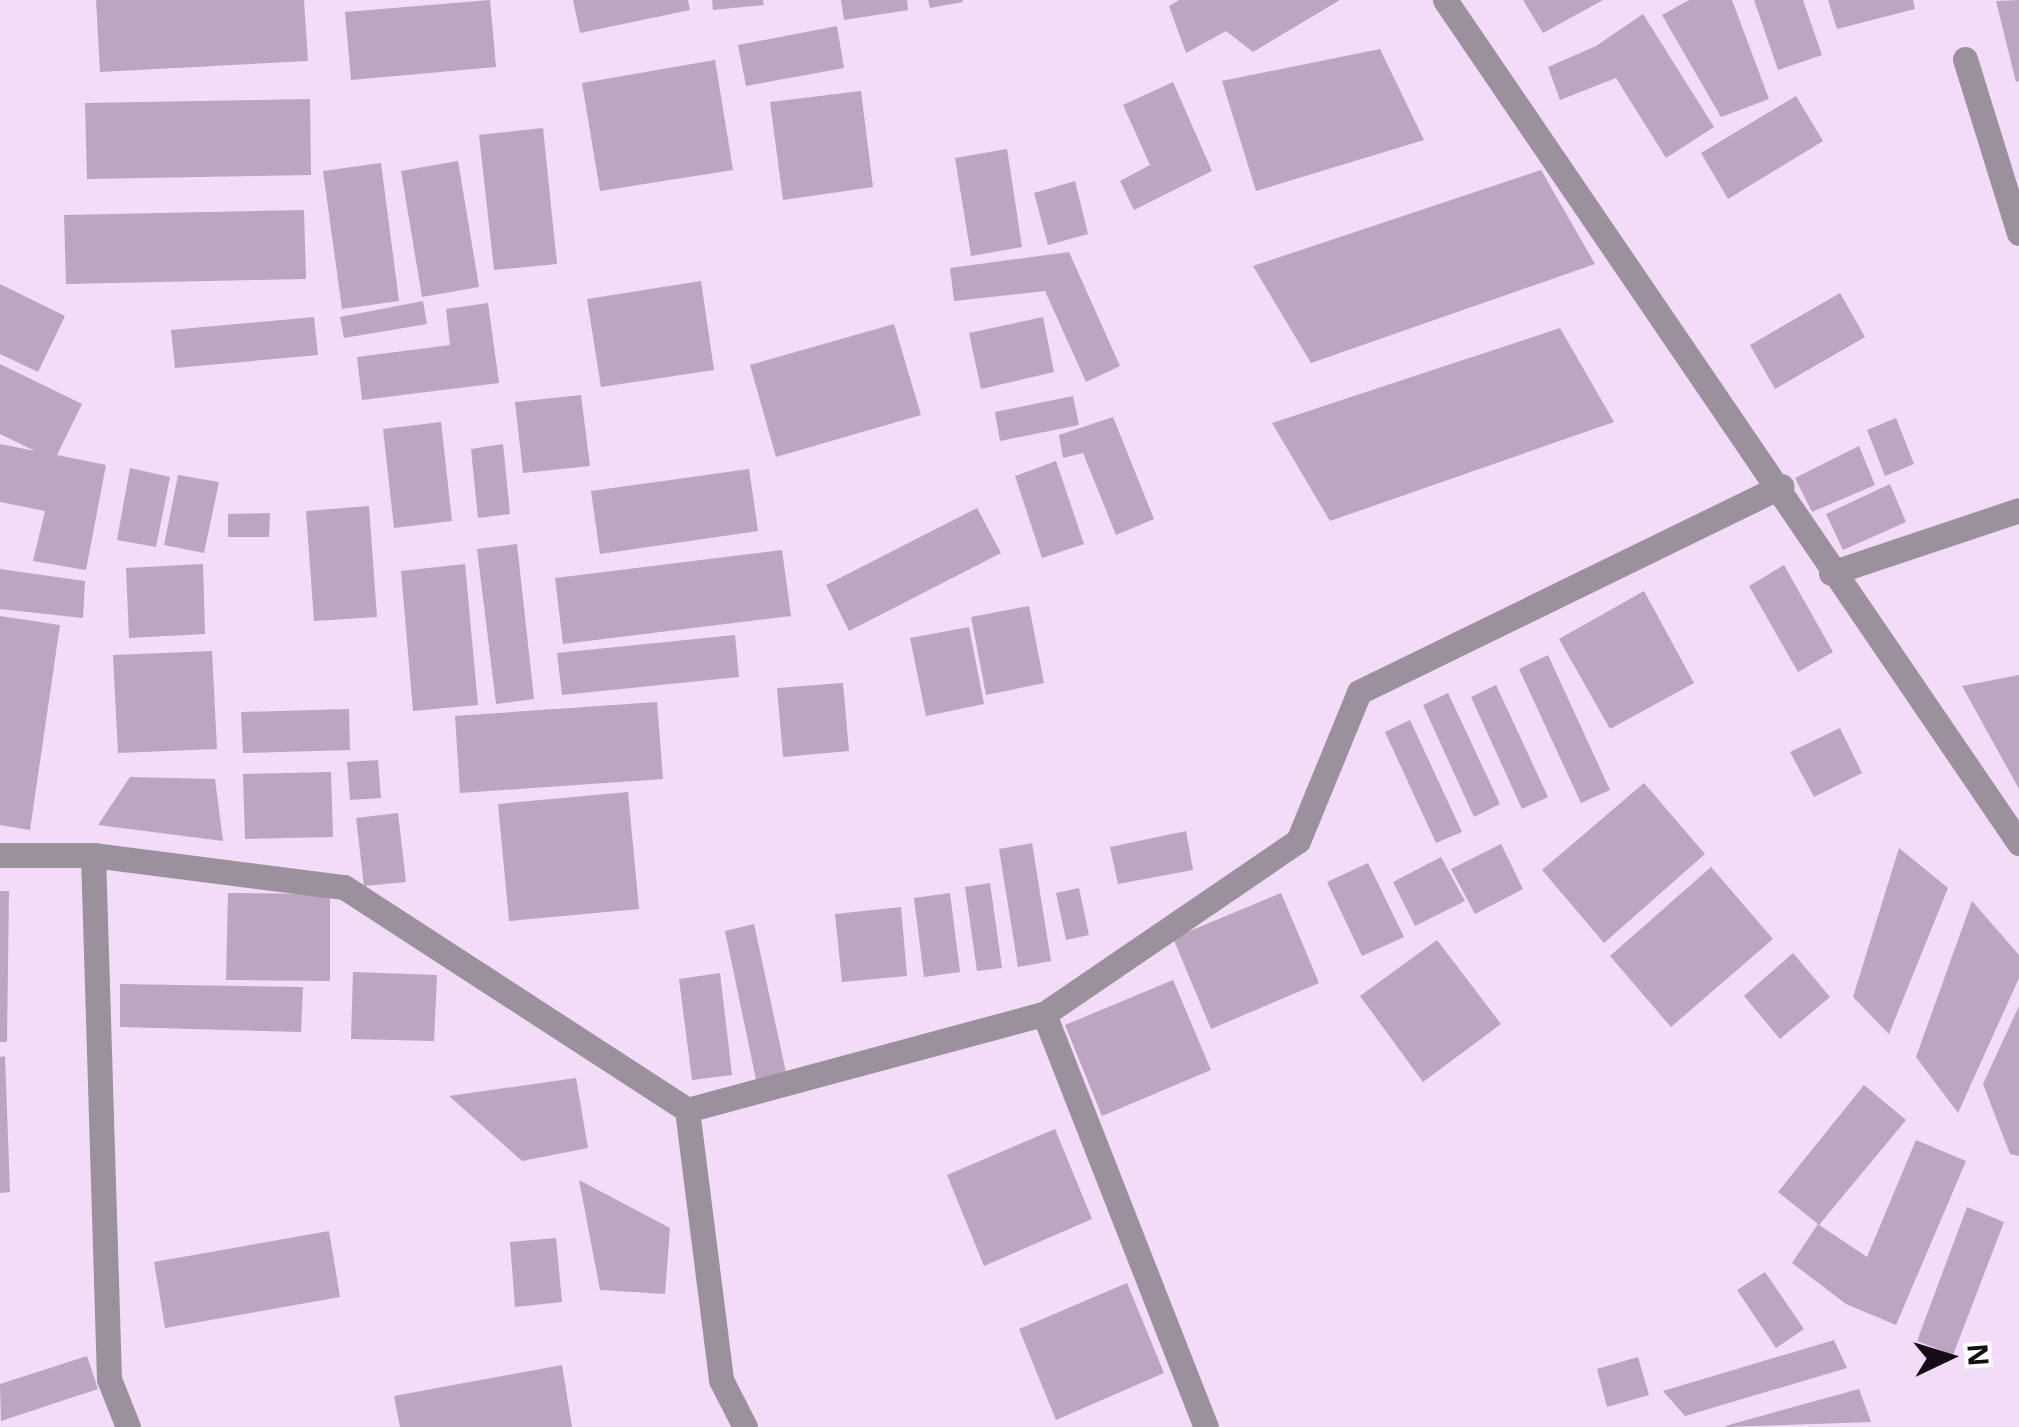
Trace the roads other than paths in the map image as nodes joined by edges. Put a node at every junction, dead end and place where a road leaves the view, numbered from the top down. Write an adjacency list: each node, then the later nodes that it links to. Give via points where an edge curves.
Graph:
1 (1445, 0): 4 (street)
2 (1965, 60): 3 (street)
3 (2019, 233)
4 (1782, 486): 6 (street); 10 (street, via 1359,692 1298,842)
5 (2019, 510): 6 (street)
6 (1831, 572): 7 (street)
7 (2019, 843)
8 (0, 854): 9 (street)
9 (93, 856): 11 (street, via 344,887); 12 (street, via 109,1379)
10 (1044, 1014): 11 (street); 14 (street)
11 (687, 1110): 13 (street, via 721,1380)
12 (128, 1427)
13 (746, 1427)
14 (1206, 1427)

